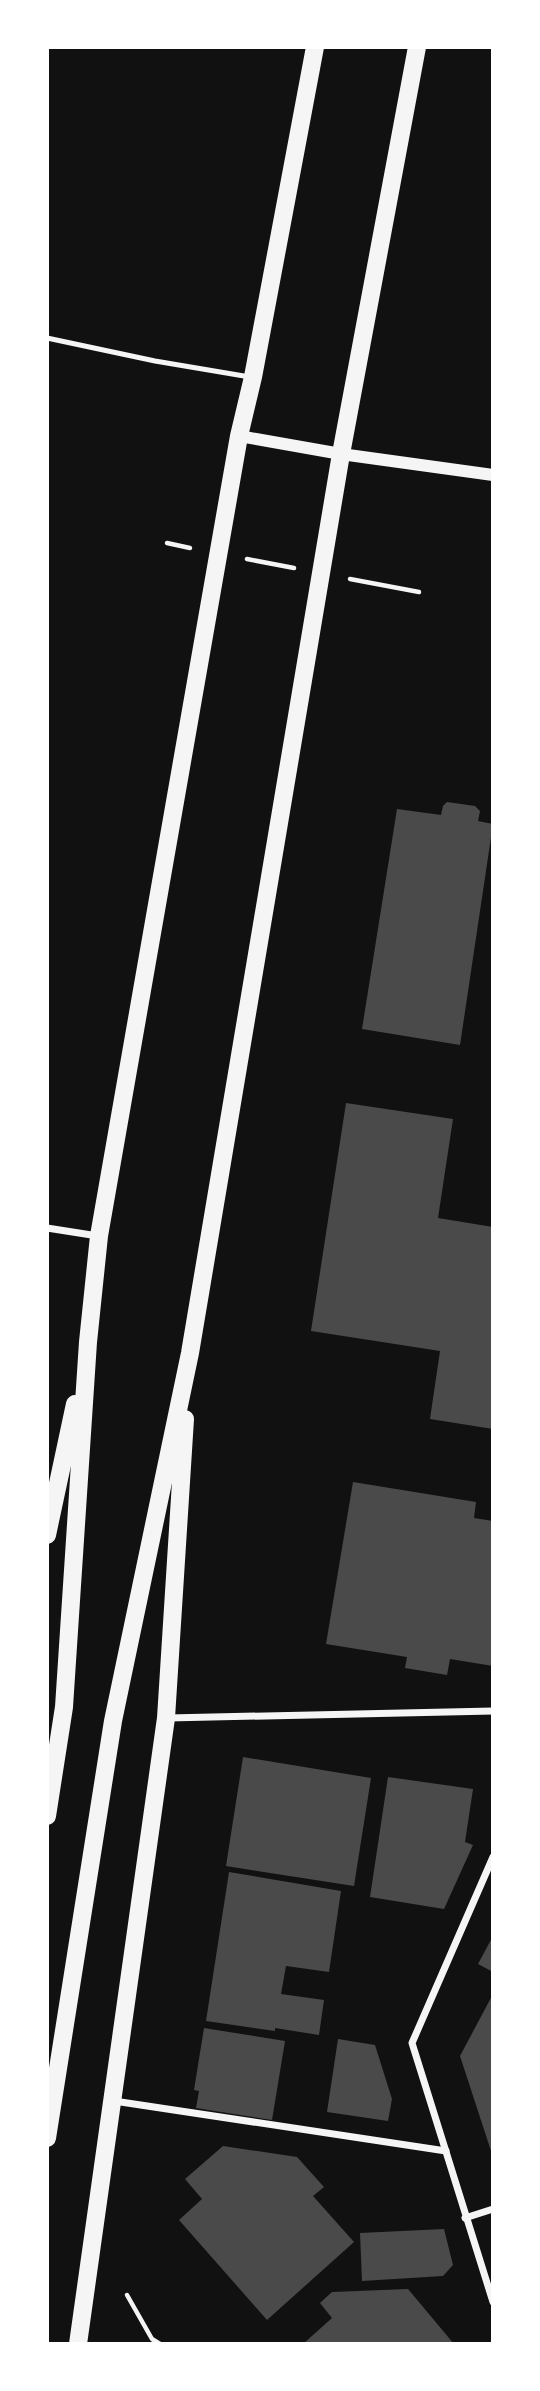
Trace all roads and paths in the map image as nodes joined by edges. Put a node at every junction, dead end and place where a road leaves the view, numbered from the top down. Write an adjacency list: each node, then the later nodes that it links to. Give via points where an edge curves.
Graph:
1 (316, 47): 4 (main road)
2 (417, 47): 6 (main road)
3 (47, 338): 4 (lane)
4 (253, 377): 5 (main road)
5 (239, 436): 6 (street); 9 (main road)
6 (341, 454): 7 (street); 11 (main road)
7 (493, 475)
8 (47, 1228): 9 (street)
9 (99, 1236): 10 (main road)
10 (88, 1342): 12 (main road); 15 (main road, via 64,1707)
11 (190, 1353): 14 (main road); 19 (main road, via 113,1721)
12 (47, 1535)
13 (493, 1711): 14 (street)
14 (166, 1718): 18 (main road)
15 (47, 1815)
16 (493, 1857): 17 (street)
17 (491, 1868): 20 (street, via 412,2043)
18 (112, 2101): 20 (street); 25 (main road)
19 (47, 2138)
20 (446, 2151): 22 (street)
21 (493, 2209): 22 (street)
22 (465, 2218): 24 (street)
23 (127, 2295): 26 (path, via 152,2339)
24 (493, 2302)
25 (78, 2342)
26 (160, 2344)

